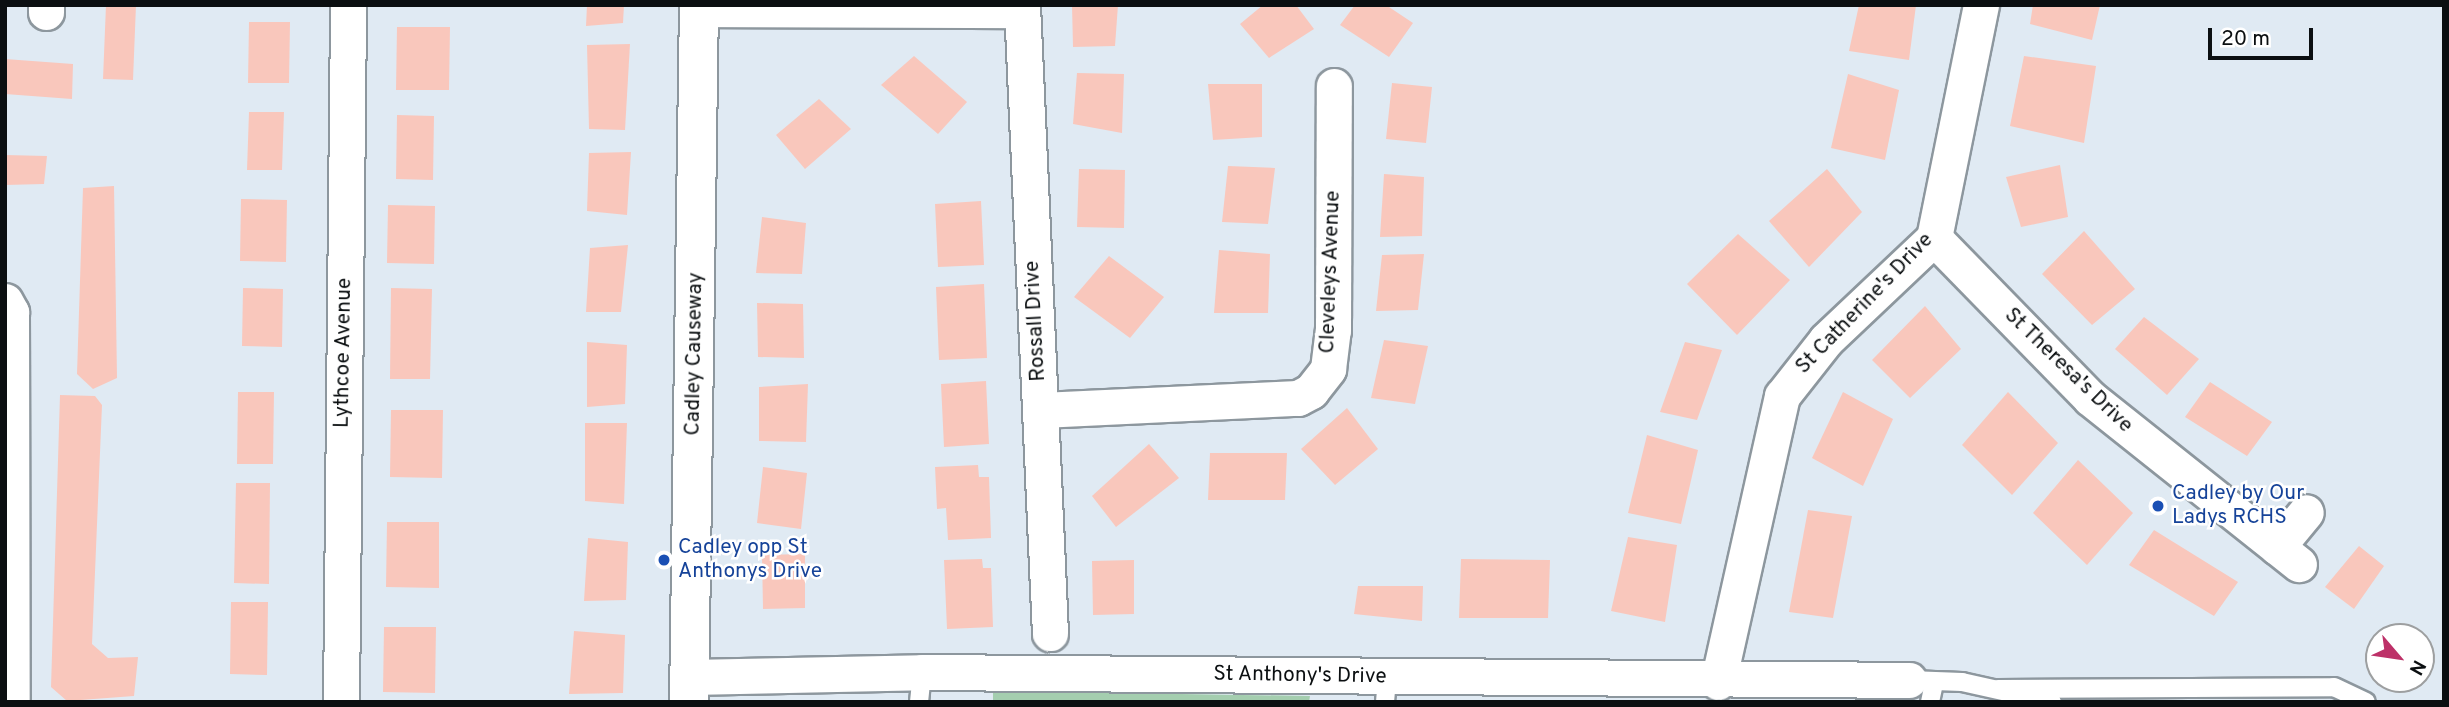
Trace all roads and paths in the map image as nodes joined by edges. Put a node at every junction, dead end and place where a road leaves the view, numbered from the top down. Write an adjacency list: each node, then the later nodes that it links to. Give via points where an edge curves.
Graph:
1 (348, 5): 19 (street, Lythcoe Avenue)
2 (1981, 5): 6 (street, St Catherine's Drive)
3 (699, 7): 4 (street); 14 (street, Cadley Causeway)
4 (1021, 7): 8 (street, Rossall Drive)
5 (1334, 86): 8 (street, Cleveleys Avenue, via 1333,330 1328,369 1311,391 1298,398)
6 (1934, 238): 9 (street, St Theresa's Drive, via 2090,398 2288,556); 11 (street, St Catherine's Drive, via 1826,340 1782,396)
7 (5, 301): 18 (street, via 11,312)
8 (1041, 410): 10 (street, Rossall Drive)
9 (2306, 512)
10 (1050, 633)
11 (1718, 682): 15 (street, St Anthony's Drive); 17 (street, St Anthony's Drive)
12 (920, 687): 14 (street, St Anthony's Drive); 15 (street, St Anthony's Drive)
13 (1924, 688): 16 (lane); 17 (street, St Anthony's Drive)
14 (690, 689)
15 (1386, 689)
16 (1998, 689): 20 (lane); 21 (lane, via 2334,688)
17 (1837, 692)
18 (12, 702)
19 (341, 702)
20 (2052, 702)
21 (2365, 702)

